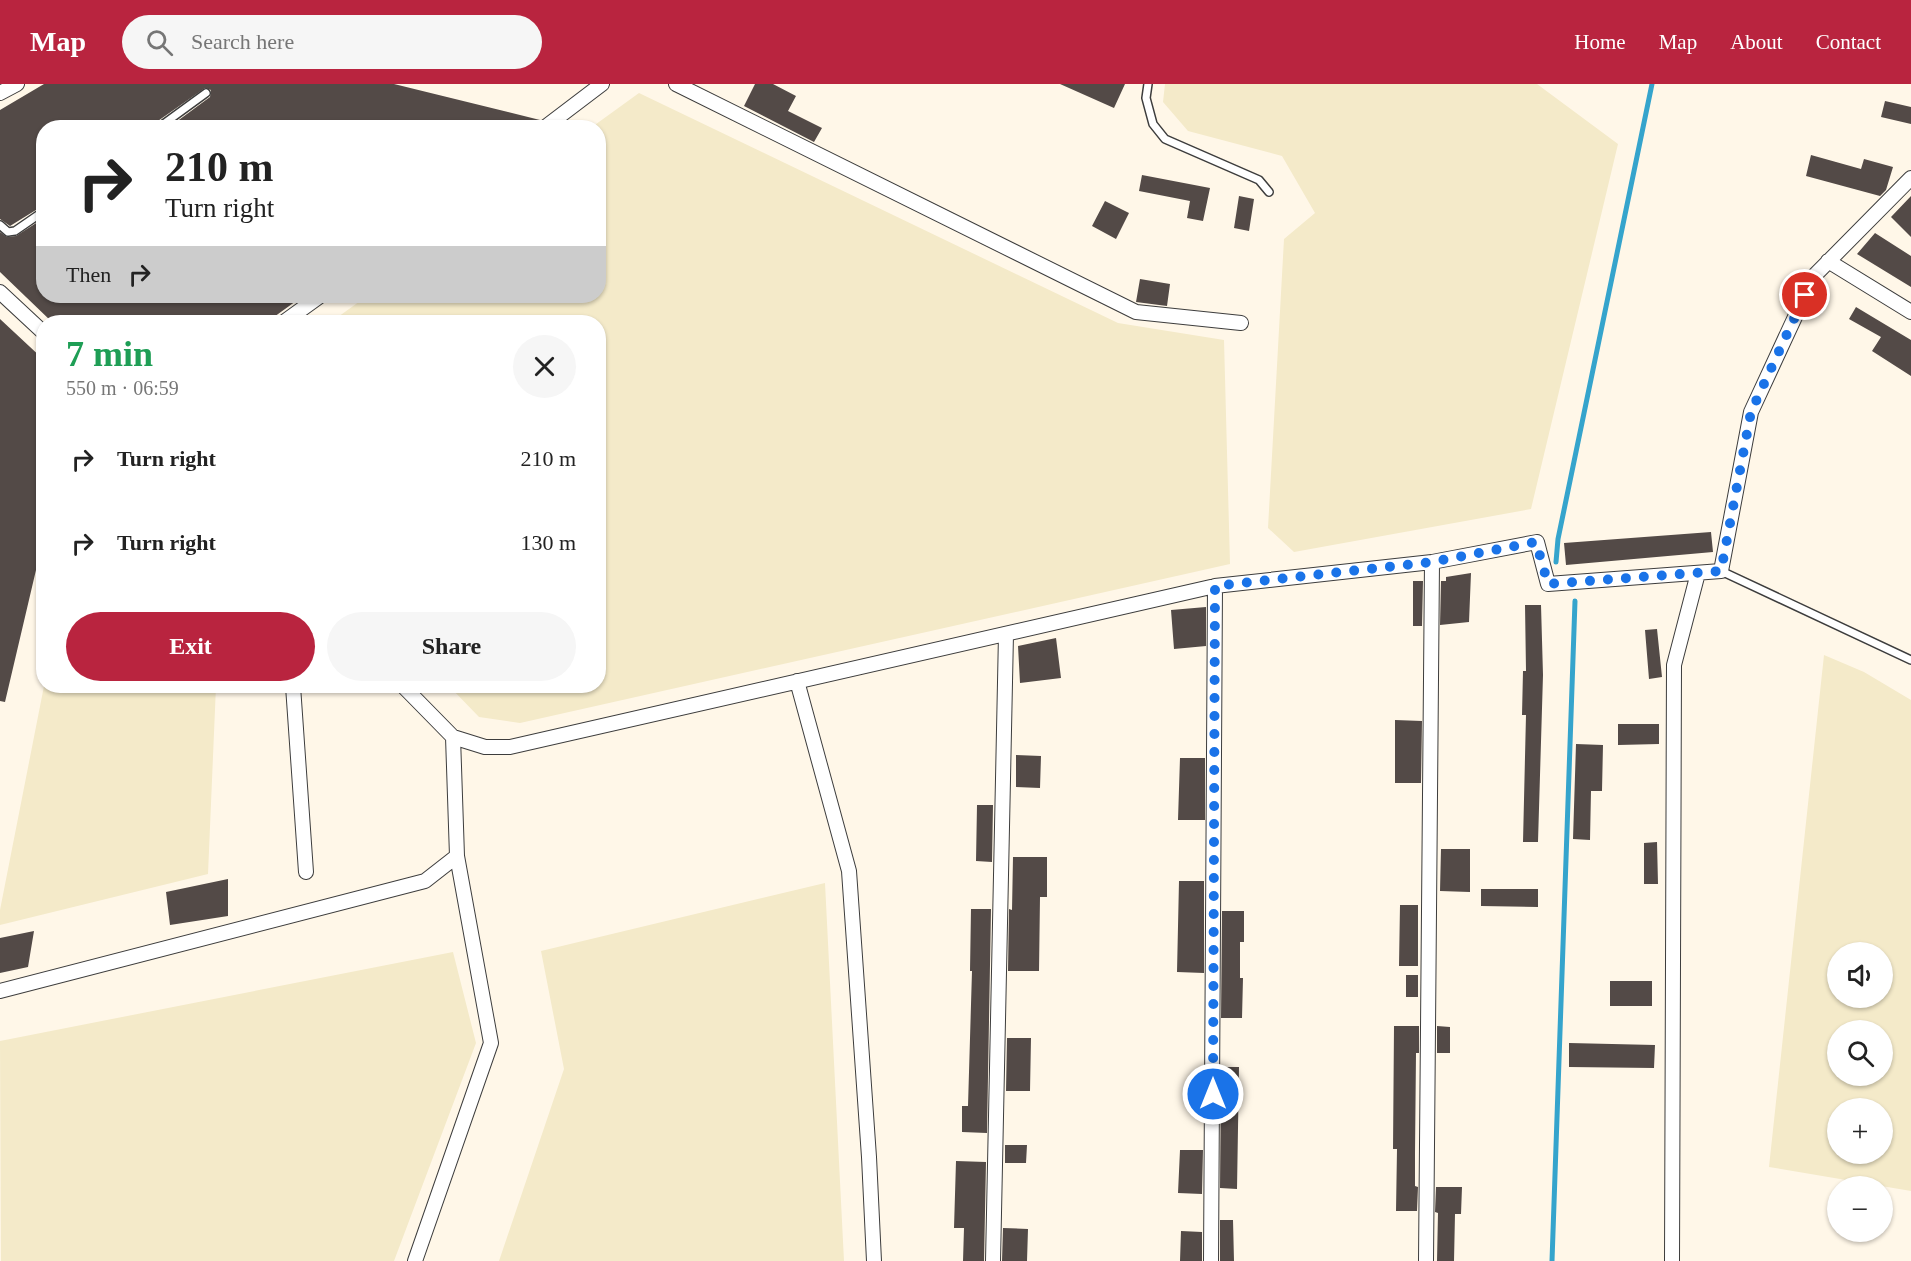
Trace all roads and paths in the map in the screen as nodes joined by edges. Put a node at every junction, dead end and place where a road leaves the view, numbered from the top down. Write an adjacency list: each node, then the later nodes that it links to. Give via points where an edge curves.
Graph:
1 (17, 84): 5 (street)
2 (602, 84): 8 (street)
3 (676, 84): 18 (street, via 1136,312)
4 (1148, 84): 10 (lane, via 1146,98 1153,124 1165,139 1258,180)
5 (0, 93)
6 (206, 93): 7 (lane)
7 (169, 120)
8 (555, 120)
9 (1911, 178): 13 (street)
10 (1269, 192)
11 (36, 216): 12 (lane, via 15,231 8,232)
12 (0, 225)
13 (1828, 261): 16 (street); 21 (street, via 1814,276 1751,412)
14 (0, 292): 19 (street)
15 (310, 303): 17 (street)
16 (1911, 312)
17 (294, 315)
18 (1241, 323)
19 (36, 326)
20 (1432, 562): 22 (street, via 1536,542 1548,584); 23 (street); 37 (street)
21 (1721, 571): 22 (street); 25 (lane)
22 (1698, 573): 38 (street, via 1674,665)
23 (1215, 586): 24 (street); 36 (street)
24 (1006, 634): 26 (street); 35 (street)
25 (1911, 660)
26 (797, 681): 29 (street, via 510,747 485,747); 34 (street, via 849,871)
27 (293, 693): 31 (street)
28 (410, 693): 29 (street)
29 (453, 737): 30 (street)
30 (457, 856): 32 (street, via 425,881); 33 (street, via 491,1043)
31 (306, 872)
32 (0, 991)
33 (415, 1261)
34 (874, 1261)
35 (993, 1261)
36 (1211, 1261)
37 (1426, 1261)
38 (1672, 1261)

